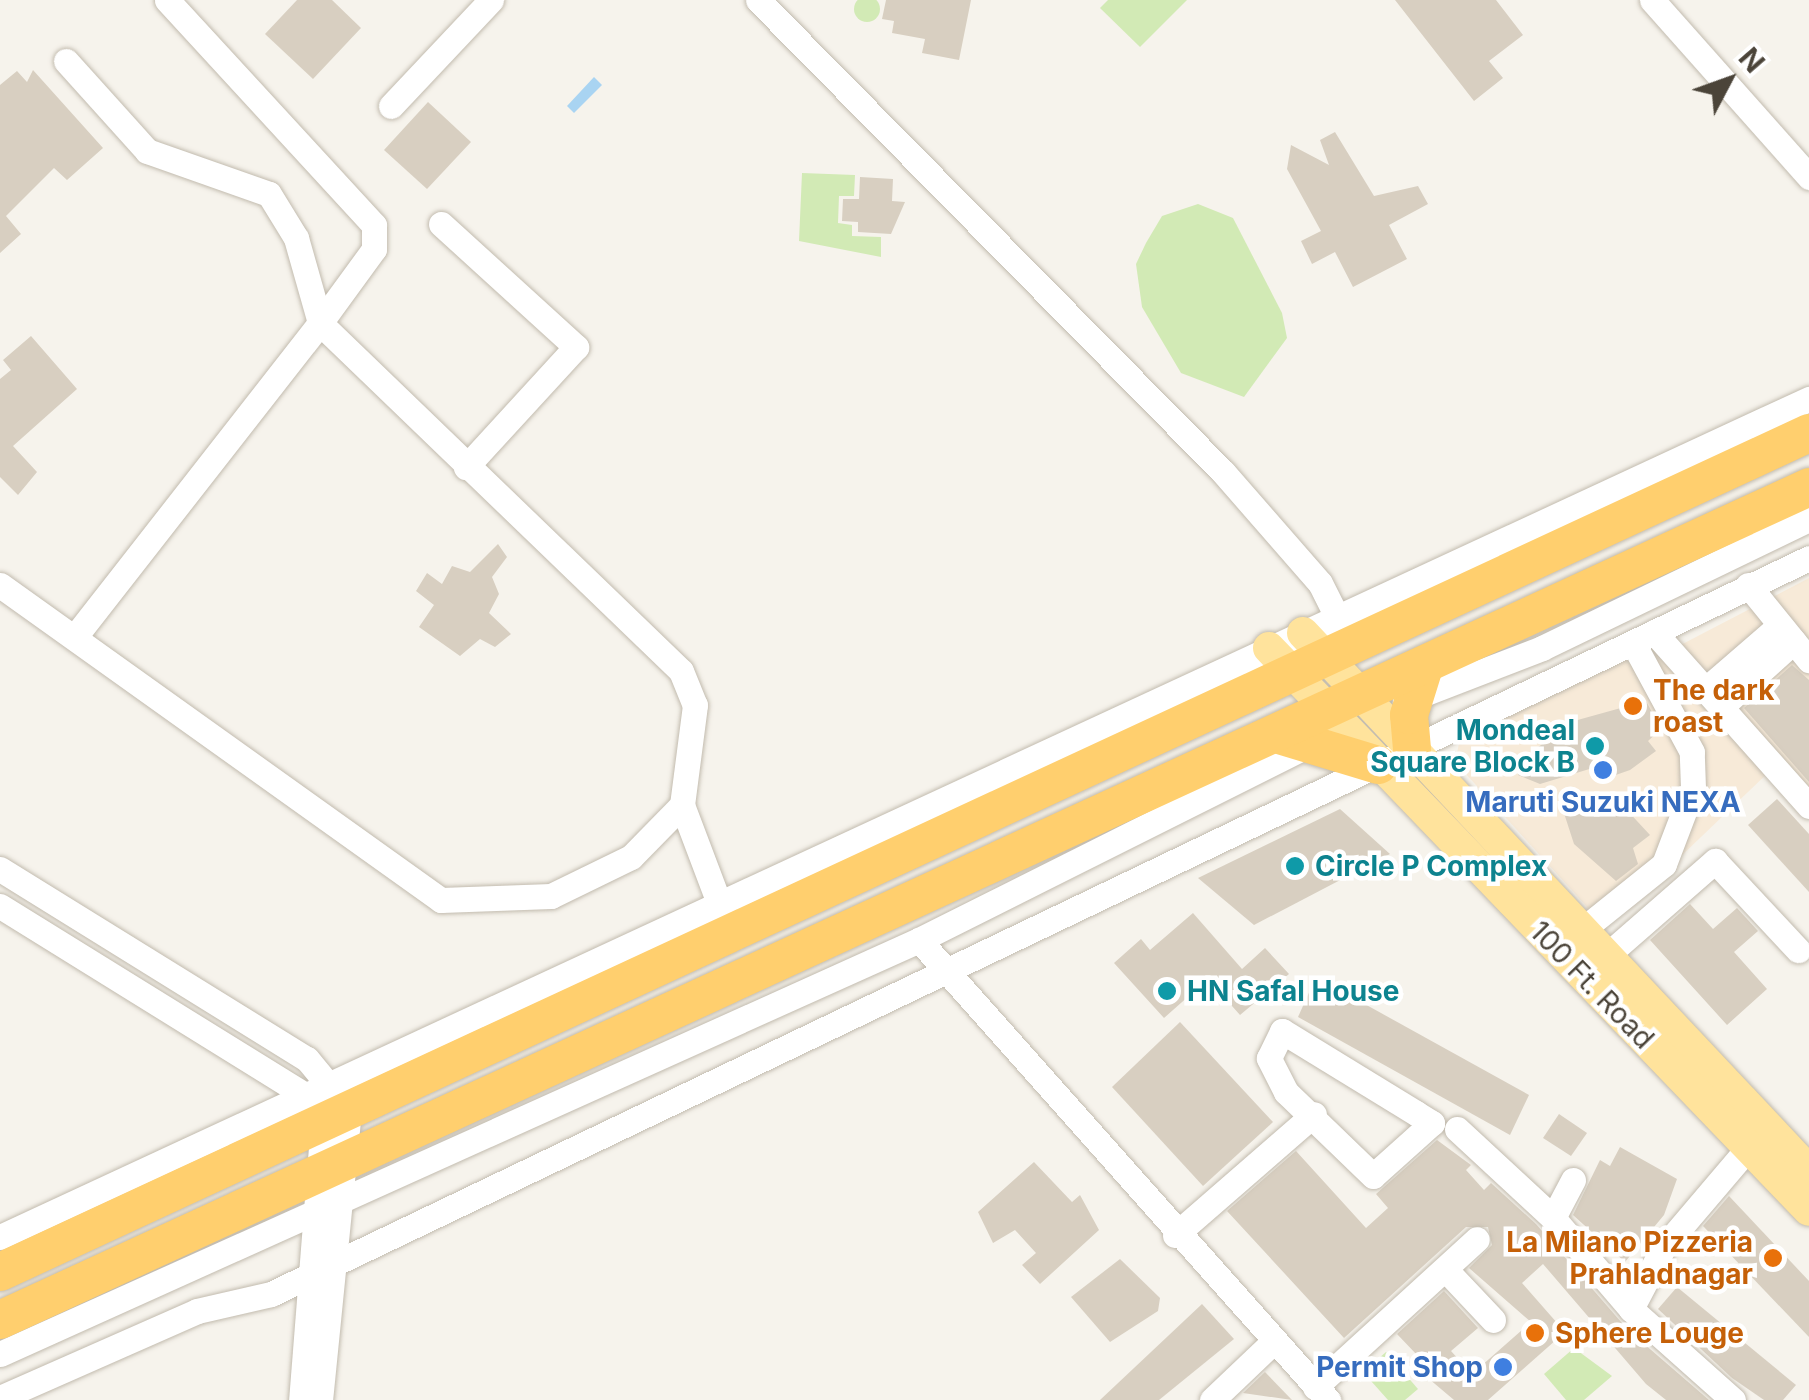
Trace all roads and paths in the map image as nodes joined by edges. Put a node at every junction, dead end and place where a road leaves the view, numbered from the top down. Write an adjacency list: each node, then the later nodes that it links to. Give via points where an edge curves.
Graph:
1 (167, 0): 9 (street, via 374,225 374,249)
2 (491, 0): 6 (street)
3 (758, 0): 21 (street, via 1223,472)
4 (1652, 0): 7 (street)
5 (66, 60): 9 (street, via 147,151 269,194 296,238)
6 (390, 106)
7 (1809, 177)
8 (441, 224): 13 (street, via 576,346)
9 (320, 322): 13 (street); 19 (street)
10 (1809, 399): 12 (street)
11 (1809, 434): 12 (highway)
12 (1710, 462): 21 (highway)
13 (466, 467): 31 (street, via 681,670 696,704)
14 (1809, 487): 24 (highway)
15 (1809, 519): 24 (street, via 1542,648)
16 (1809, 558): 18 (street)
17 (0, 585): 19 (street)
18 (1748, 585): 20 (street); 22 (street)
19 (77, 634): 31 (street, via 441,900 551,896 631,857)
20 (1643, 637): 25 (street); 29 (street); 37 (street, via 1692,752 1693,788 1664,864)
21 (1330, 639): 23 (highway); 26 (main road, 100 Ft. Road)
22 (1794, 642): 25 (street)
23 (1280, 662): 27 (main road); 28 (highway)
24 (1419, 681): 26 (highway); 29 (highway)
25 (1713, 698): 32 (street)
26 (1367, 704): 27 (highway); 29 (main road, 100 Ft. Road)
27 (1327, 727): 30 (highway); 38 (street); 49 (highway, via 1276,734)
28 (1134, 729): 34 (street); 36 (highway)
29 (1412, 749): 30 (street); 37 (main road, 100 Ft. Road)
30 (1378, 764): 41 (street); 45 (main road, 100 Ft. Road)
31 (682, 805): 34 (street)
32 (1809, 806)
33 (0, 870): 42 (street)
34 (719, 903): 36 (street); 42 (street)
35 (0, 906): 42 (street)
36 (757, 920): 42 (highway)
37 (1582, 930): 40 (main road, 100 Ft. Road)
38 (919, 940): 41 (street); 49 (street)
39 (1798, 950): 40 (street, via 1715,861)
40 (1606, 956): 47 (main road, 100 Ft. Road)
41 (947, 968): 52 (street); 55 (street)
42 (328, 1103): 46 (highway); 49 (street)
43 (1314, 1114): 43 (street, via 1373,1176 1432,1123 1282,1031 1269,1058 1286,1092); 52 (street)
44 (1457, 1129): 51 (street)
45 (1748, 1147): 50 (main road, 100 Ft. Road); 59 (street, via 1663,1248)
46 (196, 1164): 53 (street); 57 (highway)
47 (1809, 1171)
48 (1574, 1180): 51 (street)
49 (333, 1183): 55 (street); 58 (street); 60 (highway); 63 (street)
50 (1809, 1210)
51 (1553, 1218): 59 (street)
52 (1175, 1235): 62 (street)
53 (0, 1238)
54 (1478, 1240): 56 (street)
55 (340, 1260): 58 (street); 67 (street)
56 (1444, 1270): 61 (street); 64 (street)
57 (0, 1272)
58 (316, 1272): 65 (street, via 271,1294 197,1312); 66 (street)
59 (1631, 1309): 69 (street)
60 (0, 1320)
61 (1493, 1320)
62 (1273, 1342): 64 (street); 68 (street)
63 (0, 1354)
64 (1321, 1394)
65 (0, 1398)
66 (301, 1400)
67 (320, 1400)
68 (1212, 1400)
69 (1733, 1400)

